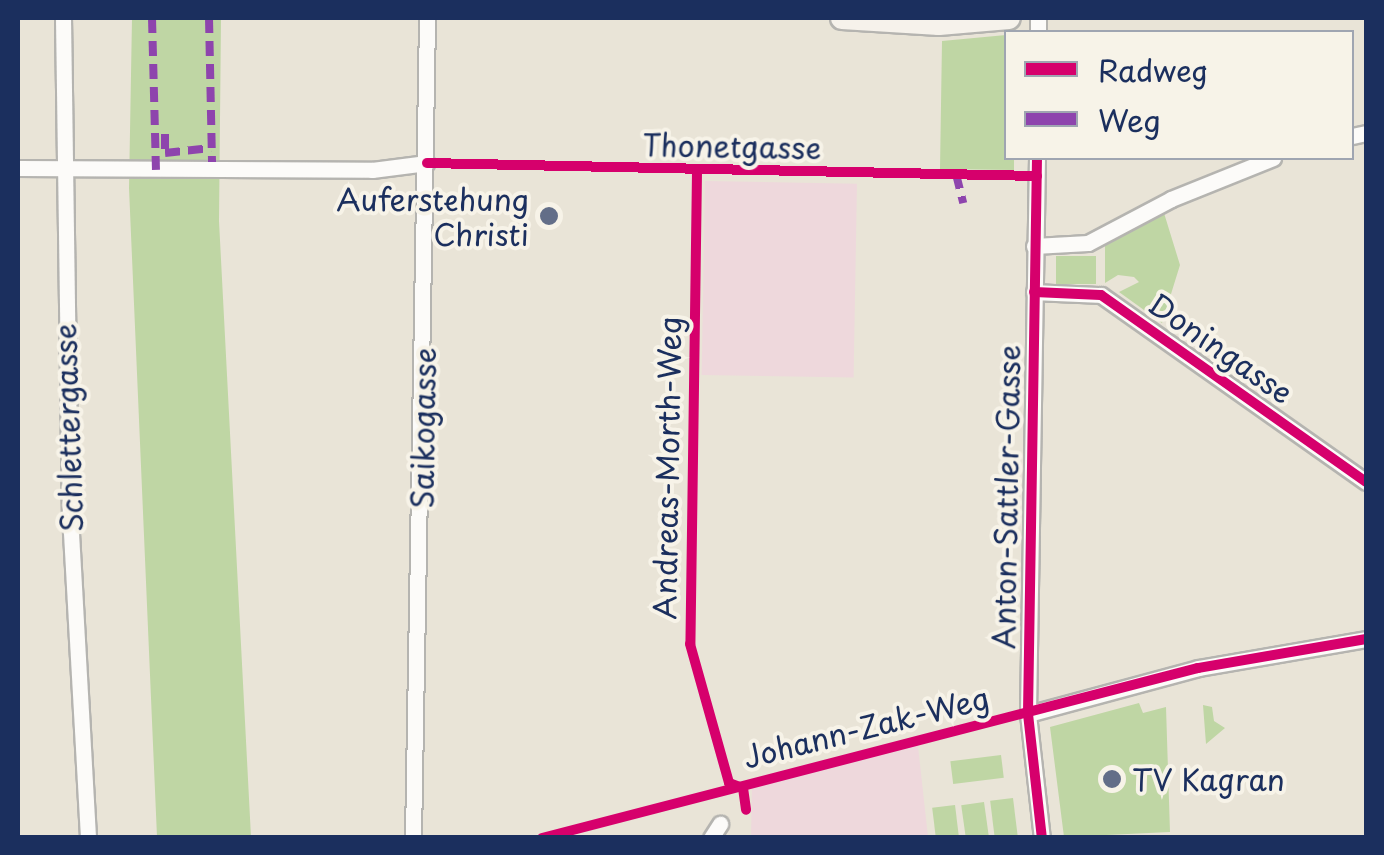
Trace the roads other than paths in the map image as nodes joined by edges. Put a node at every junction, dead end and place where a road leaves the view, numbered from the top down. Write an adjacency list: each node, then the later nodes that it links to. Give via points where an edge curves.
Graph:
1 (63, 18): 9 (street, Schlettergasse)
2 (428, 18): 7 (street, Saikogasse)
3 (842, 18): 4 (main road, via 939,24)
4 (1009, 18)
5 (1037, 160): 10 (street, Anton-Sattler-Gasse)
6 (1268, 160): 10 (street, via 1171,199 1088,243)
7 (427, 164): 9 (street, via 372,170); 16 (street, Saikogasse)
8 (18, 168): 9 (street)
9 (61, 169): 15 (street, Schlettergasse)
10 (1034, 246): 11 (street, Anton-Sattler-Gasse)
11 (1034, 292): 12 (street, Doningasse, via 1101,296); 14 (street, Anton-Sattler-Gasse)
12 (1366, 482)
13 (1366, 639): 14 (street, via 1198,668)
14 (1028, 714): 17 (street, Anton-Sattler-Gasse)
15 (88, 838)
16 (413, 838)
17 (1042, 838)

